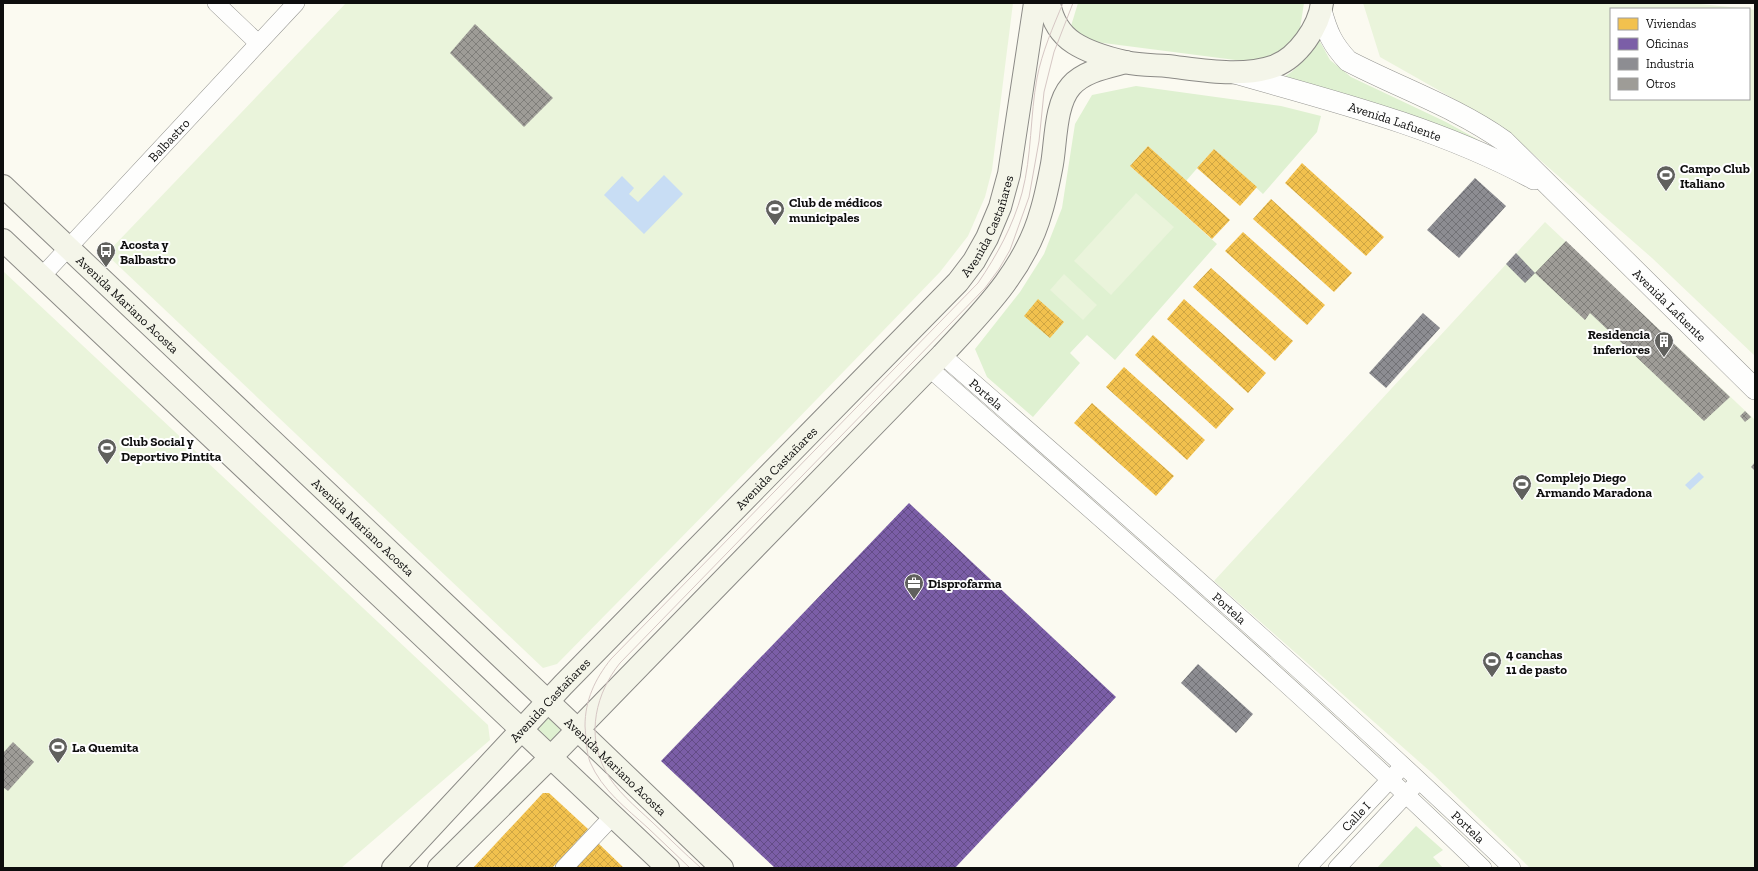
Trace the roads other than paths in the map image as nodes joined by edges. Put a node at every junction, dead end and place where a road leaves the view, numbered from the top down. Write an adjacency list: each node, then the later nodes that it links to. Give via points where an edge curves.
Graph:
1 (216, 3): 6 (street)
2 (296, 3): 6 (street, Balbastro)
3 (1035, 3): 16 (main road, Avenida Castañares, via 1009,174 1000,207 974,261 958,282)
4 (1049, 3): 7 (main road, via 1055,22 1073,43)
5 (1322, 6): 8 (main road, via 1300,49 1289,58 1263,70); 10 (street, Avenida Lafuente, via 1328,34 1337,50 1348,61 1482,125 1504,141)
6 (258, 43): 12 (street, Balbastro)
7 (1126, 62): 8 (main road); 14 (main road, via 1095,71 1079,79 1065,95 1060,109 1052,165 1041,213 1028,246 1000,292)
8 (1232, 73): 10 (street, Avenida Lafuente, via 1326,98 1432,132 1500,161)
9 (3, 186): 12 (main road, Avenida Mariano Acosta)
10 (1550, 188): 15 (street, Avenida Lafuente)
11 (3, 240): 13 (main road)
12 (68, 248): 13 (street, Balbastro); 16 (main road, Avenida Mariano Acosta)
13 (42, 276): 18 (main road)
14 (936, 361): 17 (main road); 20 (street, Portela, via 1141,529); 21 (street, Portela, via 1146,559)
15 (1755, 388)
16 (548, 702): 17 (main road, Avenida Mariano Acosta); 18 (main road, Avenida Castañares)
17 (577, 729): 19 (main road); 31 (main road, Avenida Mariano Acosta)
18 (521, 731): 19 (main road); 25 (main road, Avenida Castañares)
19 (550, 758): 24 (main road); 26 (main road)
20 (1404, 765): 21 (street, Calle I); 22 (street, Portela)
21 (1391, 779): 23 (street, Portela); 32 (street, Calle I)
22 (1419, 780): 23 (street, Calle I); 35 (street, Portela)
23 (1407, 795): 33 (street, Calle I); 34 (street, Portela)
24 (613, 816): 29 (street); 30 (main road)
25 (438, 820): 26 (main road); 27 (main road, Avenida Castañares)
26 (463, 844): 28 (main road)
27 (393, 868)
28 (439, 868)
29 (564, 868)
30 (668, 868)
31 (722, 868)
32 (1307, 868)
33 (1338, 868)
34 (1483, 868)
35 (1512, 868)

